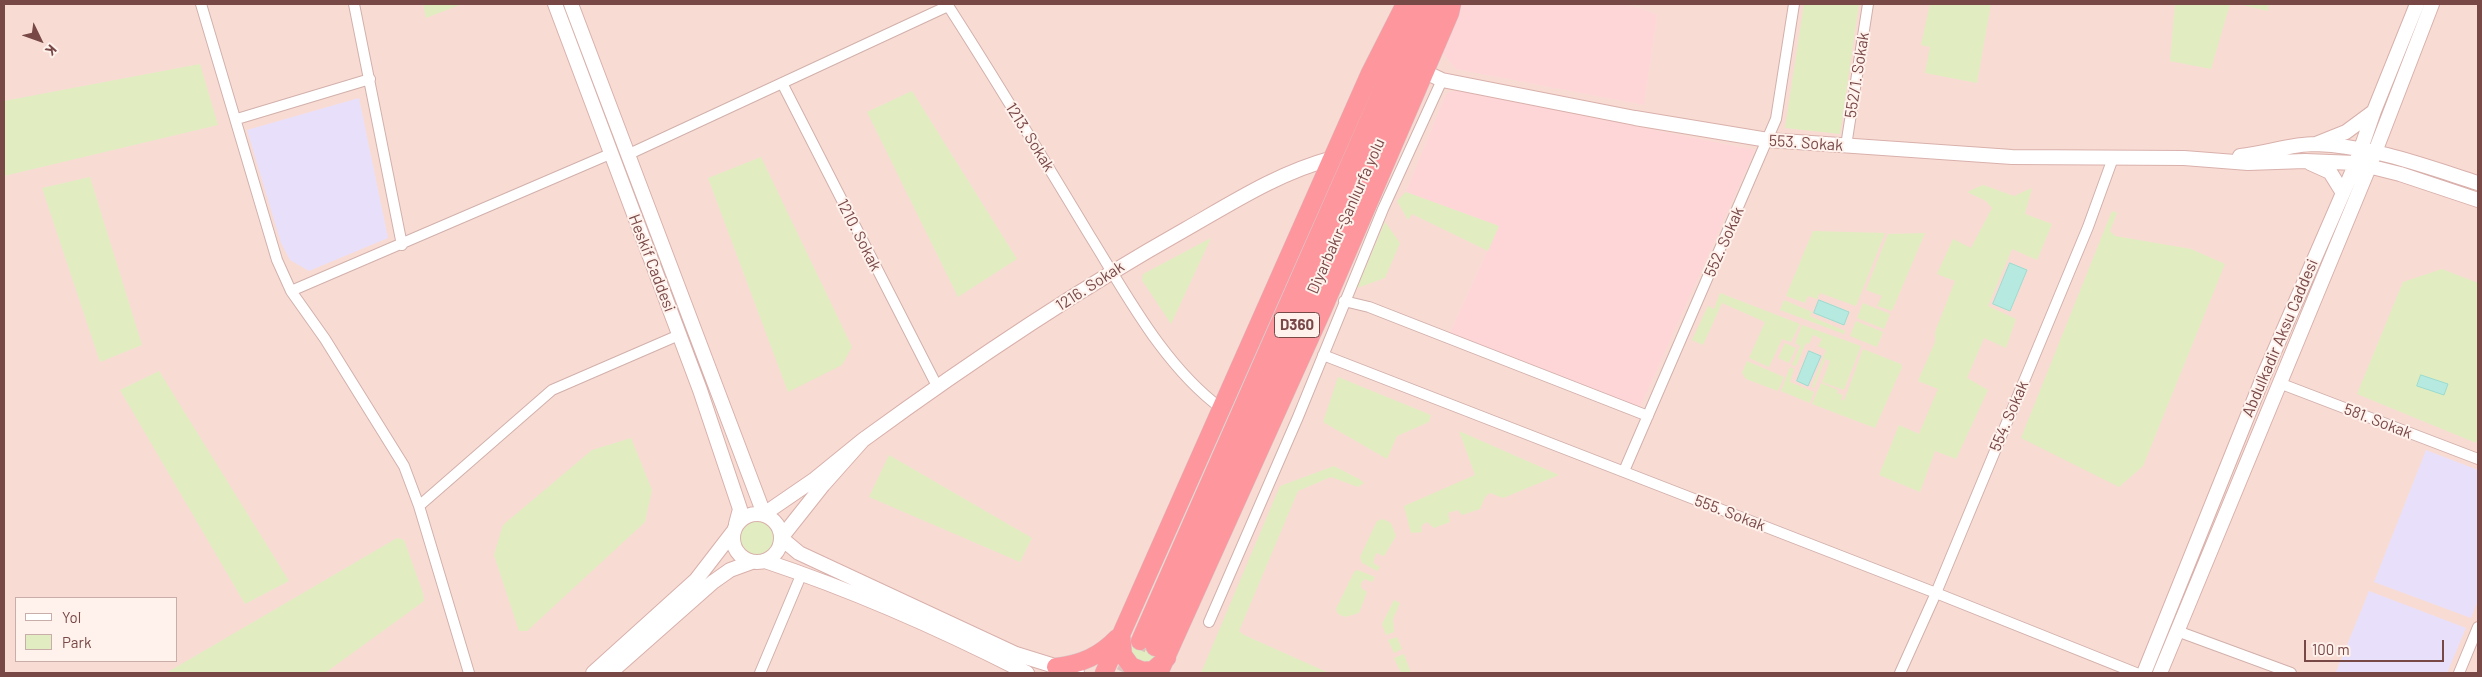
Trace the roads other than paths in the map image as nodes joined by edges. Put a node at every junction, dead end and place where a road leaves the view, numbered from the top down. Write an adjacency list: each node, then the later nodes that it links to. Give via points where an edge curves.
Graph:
1 (201, 4): 19 (street)
2 (354, 4): 15 (street)
3 (555, 4): 24 (main road, Heskif Caddesi)
4 (571, 4): 25 (main road)
5 (1405, 4): 26 (highway)
6 (1420, 4): 58 (highway, Diyarbakır-Şanlıurfa yolu / D360)
7 (1439, 4): 58 (highway, Diyarbakır-Şanlıurfa yolu / D360)
8 (1452, 4): 14 (highway)
9 (1794, 4): 20 (street, 552. Sokak, via 1776,119)
10 (1868, 4): 22 (street, 552/1. Sokak)
11 (2417, 4): 18 (main road, Abdulkadir Aksu Caddesi)
12 (2432, 4): 23 (main road)
13 (947, 5): 17 (street); 35 (street, 1213. Sokak)
14 (1425, 72): 16 (main road, 553. Sokak); 58 (highway)
15 (370, 79): 19 (street); 34 (street)
16 (1442, 80): 20 (main road, 553. Sokak); 37 (street)
17 (782, 82): 25 (street); 41 (street, 1210. Sokak)
18 (2374, 111): 21 (main road, via 2342,134); 29 (main road, Abdulkadir Aksu Caddesi)
19 (236, 119): 36 (street, via 277,260)
20 (1768, 140): 22 (main road, 553. Sokak); 43 (street, 552. Sokak)
21 (2314, 144): 28 (main road, via 2252,155); 29 (main road)
22 (1846, 146): 27 (main road, 553. Sokak, via 2012,157)
23 (2375, 152): 29 (main road); 31 (main road)
24 (610, 154): 34 (street); 38 (main road, Heskif Caddesi)
25 (627, 155): 48 (main road)
26 (1332, 158): 35 (main road, 1216. Sokak, via 1299,167); 42 (highway)
27 (2113, 158): 28 (main road, 553. Sokak); 53 (street, 554. Sokak, via 2088,227)
28 (2194, 159): 30 (main road, via 2248,163)
29 (2362, 159): 30 (main road); 32 (main road, Abdulkadir Aksu Caddesi); 33 (main road); 40 (main road, Abdulkadir Aksu Caddesi)
30 (2305, 161): 32 (main road, via 2330,172)
31 (2478, 184)
32 (2343, 193): 69 (main road, Abdulkadir Aksu Caddesi, via 2264,375)
33 (2478, 200)
34 (402, 245): 36 (street)
35 (1112, 271): 41 (main road, 1216. Sokak); 42 (street, 1213. Sokak, via 1186,378)
36 (291, 291): 47 (street, via 325,339 404,466)
37 (1344, 301): 39 (street); 43 (street, via 1369,307)
38 (679, 335): 47 (street, via 552,390); 49 (main road, Heskif Caddesi, via 740,509)
39 (1323, 355): 46 (street, 555. Sokak); 54 (street)
40 (2278, 384): 45 (street, 581. Sokak); 56 (main road, Abdulkadir Aksu Caddesi)
41 (937, 386): 44 (main road, 1216. Sokak)
42 (1222, 410): 57 (highway)
43 (1648, 416): 46 (street, 552. Sokak)
44 (863, 440): 48 (main road); 50 (main road)
45 (2478, 459)
46 (1624, 472): 53 (street, 555. Sokak)
47 (419, 506): 60 (street)
48 (764, 514): 49 (main road, via 748,515); 50 (main road, via 776,523)
49 (735, 528): 51 (main road, via 734,548 739,554); 61 (main road, via 696,580)
50 (782, 538): 51 (main road, via 777,552); 59 (main road, via 799,553 1016,654)
51 (758, 562): 52 (main road); 62 (main road, via 730,570 713,582)
52 (802, 573): 63 (street); 64 (main road)
53 (1936, 593): 67 (street, 554. Sokak); 68 (street, 555. Sokak)
54 (1209, 622)
55 (2478, 627): 72 (street)
56 (2178, 631): 70 (main road, Abdulkadir Aksu Caddesi); 71 (street)
57 (1121, 634): 58 (highway, via 1123,655 1131,666 1143,671 1153,670); 59 (highway, via 1107,649 1090,659 1072,666); 66 (highway)
58 (1159, 659)
59 (1056, 667): 65 (main road)
60 (469, 673)
61 (593, 673)
62 (610, 673)
63 (760, 673)
64 (1027, 673)
65 (1077, 673)
66 (1104, 673)
67 (1900, 673)
68 (2136, 673)
69 (2144, 673)
70 (2160, 673)
71 (2291, 673)
72 (2459, 673)

